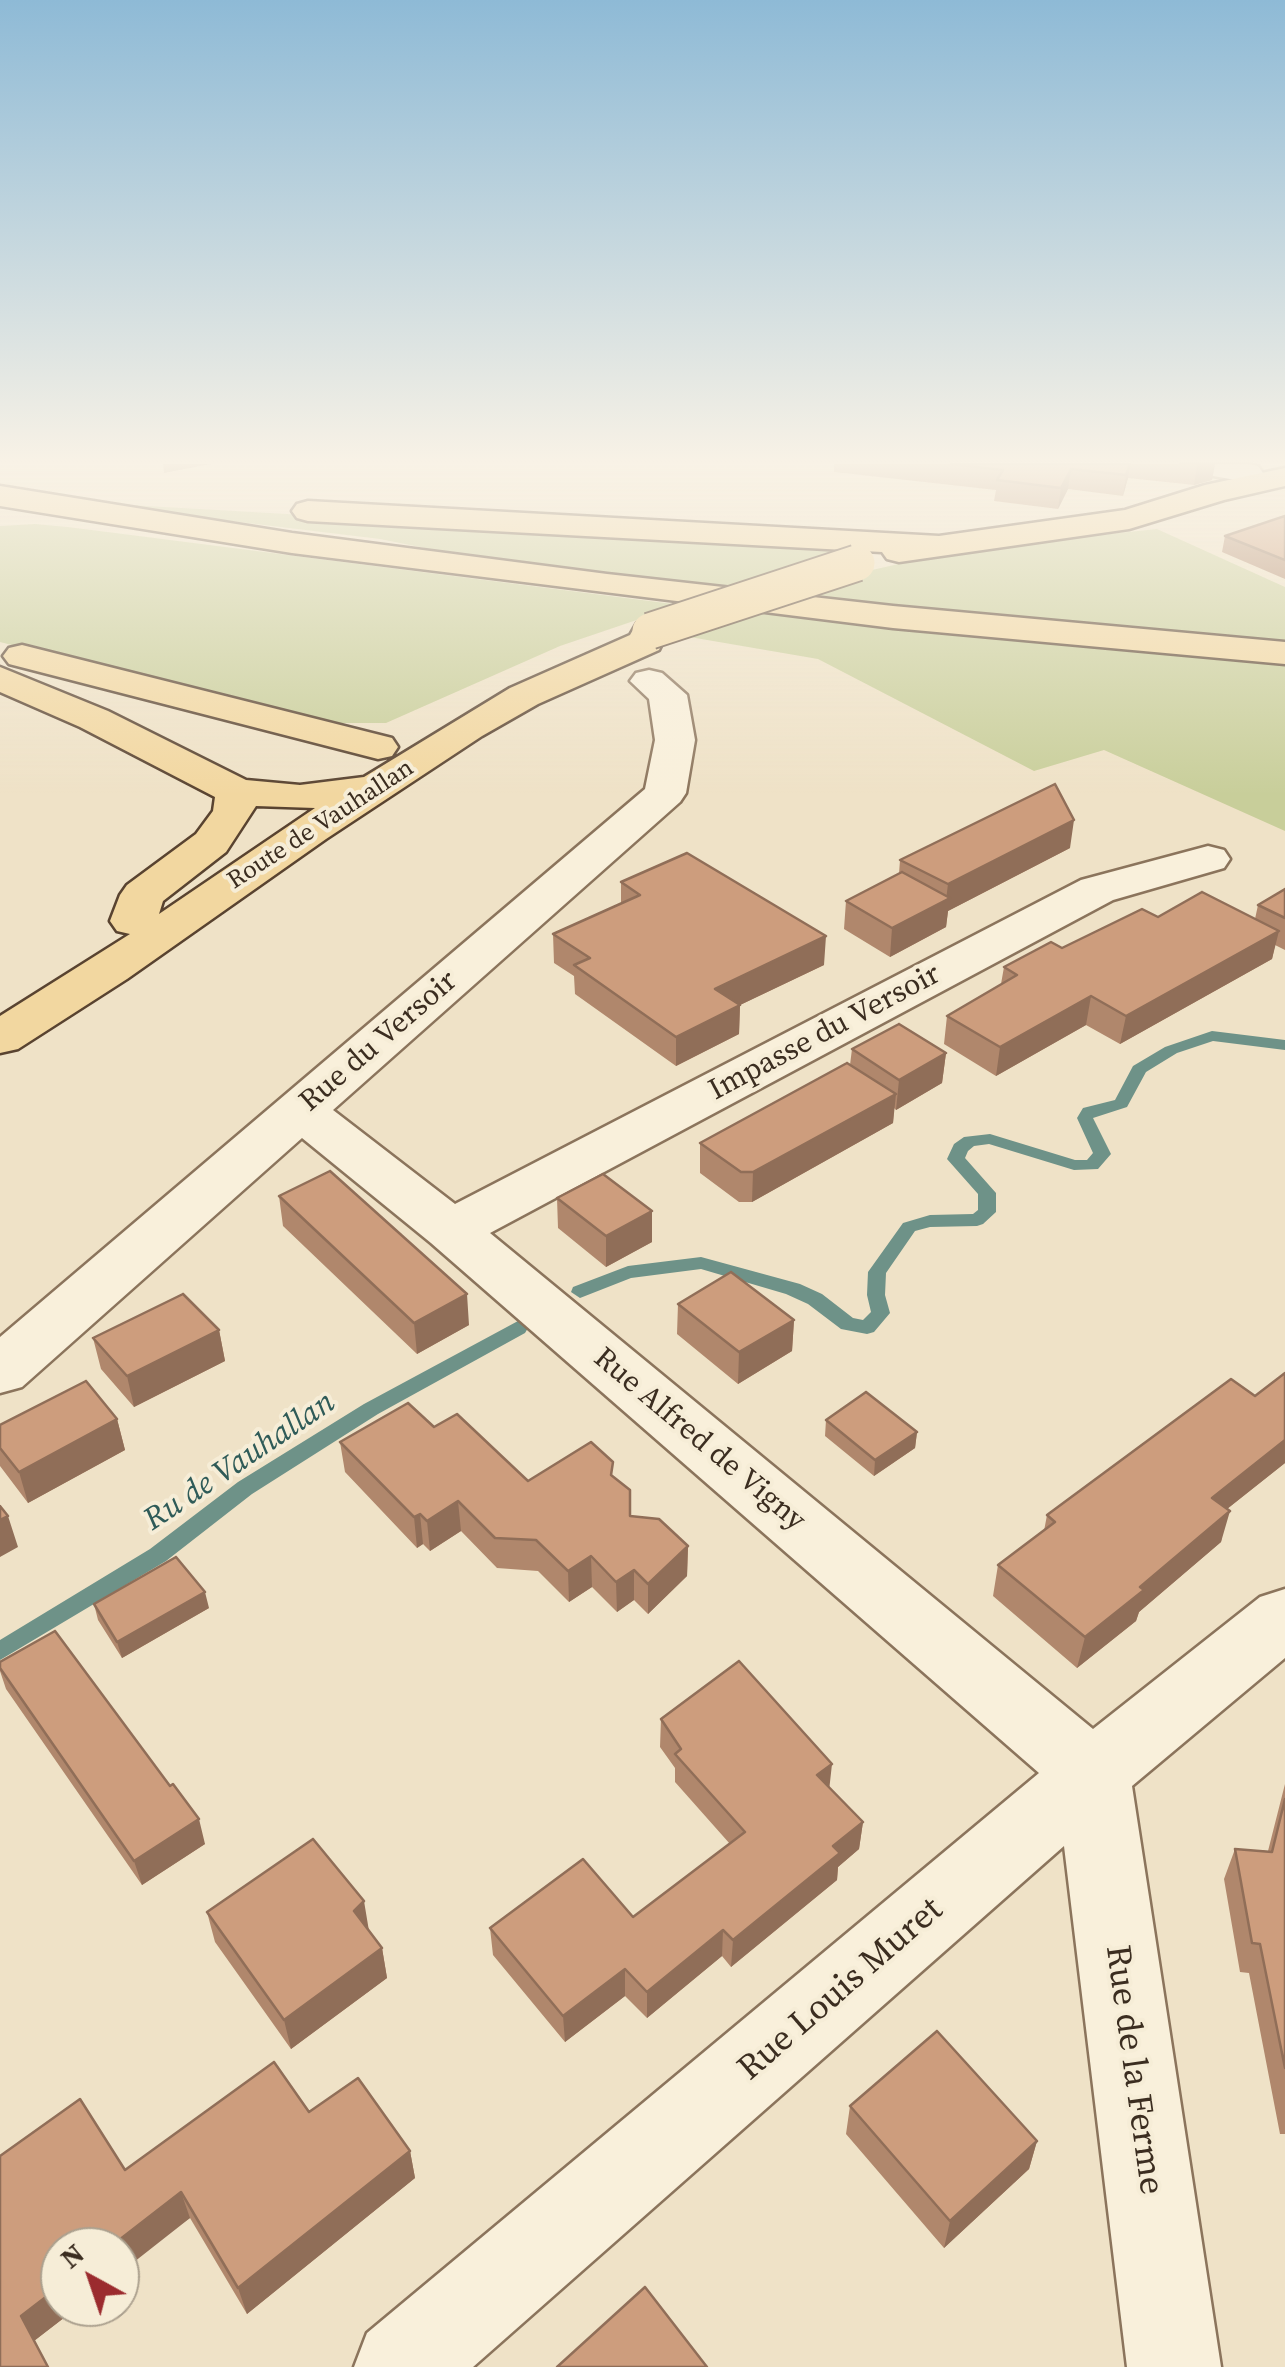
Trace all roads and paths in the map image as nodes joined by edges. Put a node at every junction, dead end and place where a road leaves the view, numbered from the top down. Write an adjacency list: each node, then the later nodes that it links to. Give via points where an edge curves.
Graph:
1 (549, 574): 4 (main road, via 741,600)
2 (825, 574): 7 (main road, Route de Vauhallan, bridge, via 650,631 646,642)
3 (0, 650): 7 (main road)
4 (1285, 653)
5 (0, 678): 8 (main road)
6 (650, 681): 14 (street, Rue du Versoir, via 668,695 674,740 665,794)
7 (378, 767): 9 (main road); 13 (main road, Route de Vauhallan, via 110,970)
8 (237, 792): 9 (main road); 11 (main road, via 234,812 211,843 143,896)
9 (300, 798): 11 (main road, Route de Vauhallan)
10 (1208, 859): 15 (street, Impasse du Versoir, via 1097,890)
11 (132, 921): 12 (main road, Route de Vauhallan)
12 (0, 1024)
13 (0, 1038)
14 (301, 1110): 15 (street, Rue Alfred de Vigny); 16 (street, Rue du Versoir)
15 (451, 1230): 18 (street, Rue Alfred de Vigny)
16 (0, 1371)
17 (1285, 1616): 18 (street, Rue Louis Muret)
18 (1093, 1774): 19 (street, Rue Louis Muret); 20 (street, Rue de la Ferme)
19 (400, 2367)
20 (1174, 2367)

